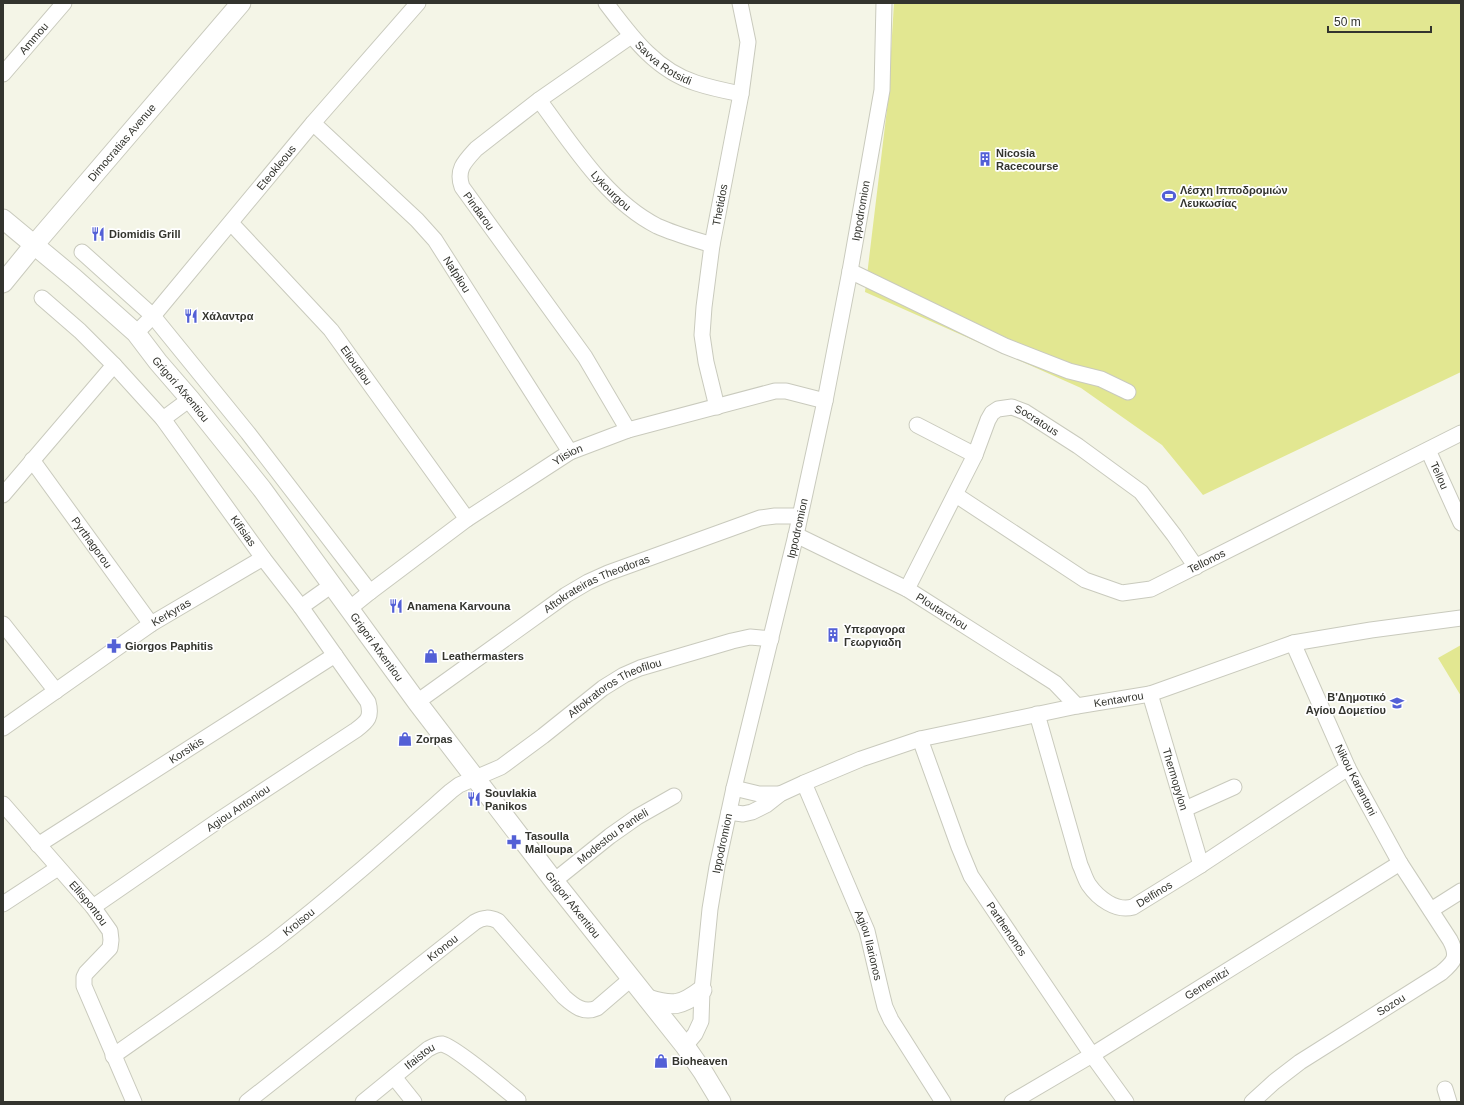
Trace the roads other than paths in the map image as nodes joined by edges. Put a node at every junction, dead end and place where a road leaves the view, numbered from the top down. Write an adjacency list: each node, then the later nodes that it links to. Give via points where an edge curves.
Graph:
1 (64, 3): 8 (street, Ammou)
2 (242, 3): 14 (main road, Dimocratias Avenue)
3 (418, 3): 11 (street, Eteokleous)
4 (606, 3): 7 (street, Savva Rotsidi)
5 (740, 3): 9 (street, Thetidos, via 748,42)
6 (884, 3): 17 (street, Ippodromion, via 882,90)
7 (631, 36): 9 (street, Savva Rotsidi, via 662,66 678,75 695,83); 10 (street, Pindarou)
8 (3, 74)
9 (741, 94): 15 (street, Thetidos)
10 (538, 100): 15 (street, Lykourgou, via 600,180 618,199 656,225 680,236); 29 (street, Pindarou, via 467,158 459,179 464,191 585,357)
11 (313, 123): 13 (street, Eteokleous); 32 (street, Nafpliou, via 435,240)
12 (3, 219): 14 (main road, Grigori Afxentiou)
13 (231, 223): 20 (street, Eteokleous); 38 (street, Elioudiou, via 331,330)
14 (34, 244): 18 (main road, Dimocratias Avenue); 21 (main road, Grigori Afxentiou)
15 (712, 245): 26 (street, Thetidos, via 702,335)
16 (82, 252): 20 (street)
17 (850, 271): 23 (street, via 1005,346 1069,371 1101,379); 25 (street, Ippodromion)
18 (3, 283)
19 (42, 298): 22 (street, Kifisias)
20 (153, 316): 21 (street, Eteokleous); 45 (street, via 248,433)
21 (136, 333): 24 (main road, Grigori Afxentiou)
22 (114, 365): 27 (street, Kifisias); 34 (street)
23 (1128, 392)
24 (190, 399): 27 (street); 43 (main road, Grigori Afxentiou, via 262,489)
25 (825, 401): 26 (street, Ylision, via 781,390); 37 (street, Ippodromion)
26 (717, 407): 29 (street, Ylision)
27 (163, 419): 41 (street, Kifisias)
28 (916, 425): 33 (street)
29 (628, 430): 32 (street, Ylision)
30 (1461, 433): 31 (street, Tellonos)
31 (1428, 450): 39 (street, Tellou); 42 (street, Tellonos)
32 (570, 452): 38 (street, Ylision)
33 (975, 455): 36 (street, Socratous); 42 (street, Socratous, via 992,413 998,409 1012,407 1025,412 1078,446 1141,492)
34 (32, 460): 35 (street); 50 (street, Pyrthagorou)
35 (3, 495)
36 (956, 495): 42 (street, Tellonos, via 1085,580 1122,593 1151,589); 44 (street, Socratous)
37 (799, 516): 40 (street, Ippodromion); 57 (street, Aftokrateiras Theodoras, via 760,518 588,582)
38 (467, 519): 45 (street, Ylision)
39 (1461, 523)
40 (796, 535): 44 (street, Ploutarchou); 51 (street, Ippodromion)
41 (263, 558): 46 (street, Kifisias); 50 (street, Kerkyras)
42 (1196, 567)
43 (332, 586): 46 (street); 47 (main road, Grigori Afxentiou)
44 (906, 589): 58 (street, Ploutarchou, via 1055,683)
45 (370, 592): 47 (street, Ylision)
46 (301, 607): 53 (street, Kifisias)
47 (349, 609): 57 (main road, Grigori Afxentiou)
48 (1461, 618): 52 (street, Kentavrou)
49 (3, 624): 54 (street)
50 (151, 624): 54 (street, Kerkyras)
51 (771, 638): 63 (street, Aftokratoros Theofilou, via 750,637 732,640 624,675 603,688 501,766); 66 (street, Ippodromion)
52 (1293, 643): 55 (street, Kentavrou); 62 (street, Nikou Karantoni)
53 (335, 655): 56 (street, Kifisias); 72 (street, Korsikis)
54 (56, 691): 60 (street, Kerkyras)
55 (1150, 694): 58 (street, Kentavrou); 70 (street, Thermopylon)
56 (368, 702): 79 (street, Agiou Antoniou, via 370,717 356,730)
57 (417, 702): 63 (main road, Grigori Afxentiou)
58 (1077, 706): 59 (street, Kentavrou)
59 (1037, 714): 61 (street, Kentavrou); 74 (street, Delfinos, via 1080,865 1096,893 1107,902 1128,909)
60 (3, 728)
61 (920, 739): 64 (street, Kentavrou, via 861,759); 85 (street, Parthenonos, via 971,876)
62 (1348, 768): 73 (street, Nikou Karantoni); 74 (street, Delfinos)
63 (475, 778): 76 (main road, Grigori Afxentiou); 86 (street, Kroisou, via 451,791 351,879 274,941)
64 (804, 783): 67 (street, Kentavrou); 94 (street, Agiou Ilarionos, via 867,932 885,1007)
65 (1234, 787): 70 (street)
66 (734, 788): 67 (street, Kentavrou, via 759,794); 71 (street, Ippodromion)
67 (780, 794): 71 (street, Kentavrou, via 752,812)
68 (674, 796): 76 (street, Modestou Panteli, via 610,836)
69 (3, 804): 72 (street, Ellispontou)
70 (1185, 809): 74 (street, Thermopylon)
71 (729, 812): 82 (street, Ippodromion, via 710,909)
72 (38, 845): 75 (street, Ellispontou)
73 (1400, 863): 80 (street, Nikou Karantoni); 85 (street, Gemenitzi)
74 (1201, 865)
75 (58, 868): 78 (street); 79 (street, Ellispontou)
76 (554, 881): 81 (main road, Grigori Afxentiou)
77 (1461, 892): 80 (street)
78 (3, 904)
79 (93, 907): 86 (street, Ellispontou, via 110,931 111,945 86,973 84,986)
80 (1431, 910): 97 (street, Sozou, via 1455,948 1456,955 1449,966 1300,1062)
81 (632, 978): 83 (main road, Grigori Afxentiou); 90 (street, Kronou, via 598,1008 584,1010 564,997 498,921 482,918)
82 (702, 990): 83 (main road, via 686,1002 680,1003 660,1003); 84 (street, Ippodromion, via 699,1028)
83 (648, 999): 84 (main road, Grigori Afxentiou)
84 (685, 1046): 93 (main road, Grigori Afxentiou)
85 (1092, 1055): 95 (street, Gemenitzi); 96 (street, Parthenonos)
86 (113, 1056): 89 (street, Ellispontou)
87 (394, 1077): 88 (street, Ifaistou, via 428,1049 442,1044 455,1050); 91 (street, Ifaistou); 92 (street)
88 (518, 1100)
89 (134, 1102)
90 (246, 1102)
91 (363, 1102)
92 (414, 1102)
93 (721, 1102)
94 (944, 1102)
95 (1012, 1102)
96 (1126, 1102)
97 (1252, 1102)

